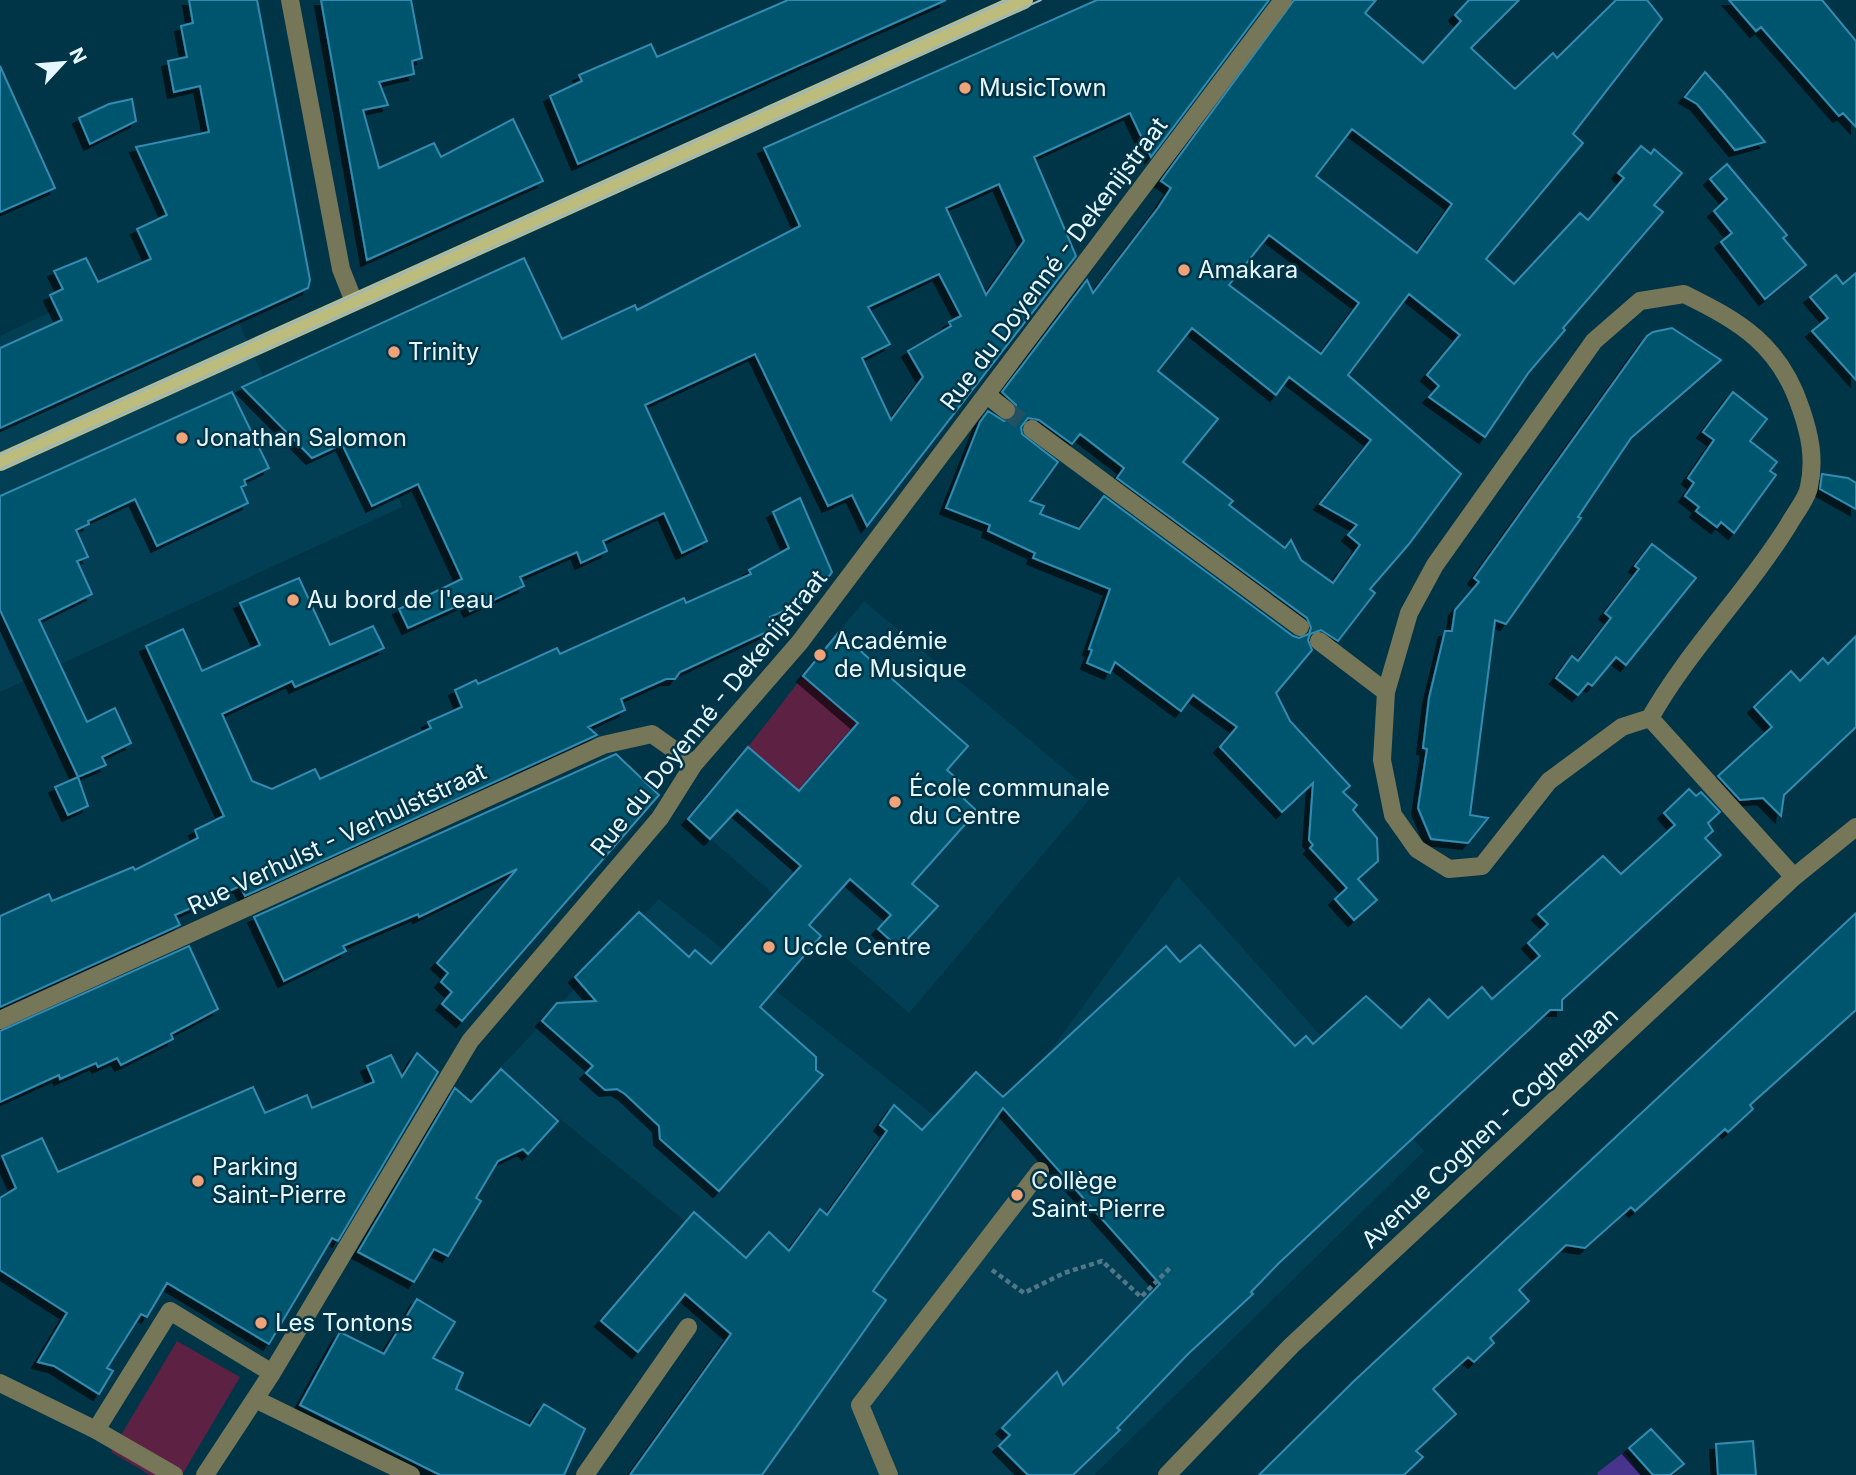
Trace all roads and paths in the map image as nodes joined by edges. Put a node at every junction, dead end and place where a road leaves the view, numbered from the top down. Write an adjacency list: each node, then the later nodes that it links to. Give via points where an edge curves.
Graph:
1 (290, 0): 4 (street, via 341,269)
2 (1024, 0): 4 (main road)
3 (1283, 0): 5 (street, Rue du Doyenné - Dekenijstraat)
4 (354, 302): 8 (main road)
5 (988, 395): 6 (street); 13 (street, Rue du Doyenné - Dekenijstraat, via 800,642)
6 (1006, 410)
7 (1032, 429): 9 (street)
8 (0, 462)
9 (1300, 627)
10 (1319, 641): 11 (street)
11 (1386, 692): 12 (street, via 1382,760 1393,815 1416,849 1449,869 1482,866 1549,780 1622,727); 12 (street, via 1409,612 1435,565 1594,341 1640,302 1684,294 1736,320 1769,347 1795,388 1812,443 1809,489 1773,551 1671,681)
12 (1650, 718): 15 (street)
13 (694, 764): 16 (street, Rue Verhulst - Verhulststraat, via 652,734 603,745); 21 (street, Rue du Doyenné - Dekenijstraat, via 660,818 470,1041)
14 (1856, 827): 15 (street, Avenue Coghen - Coghenlaan)
15 (1794, 877): 30 (street, Avenue Coghen - Coghenlaan, via 1291,1346)
16 (0, 1020)
17 (1040, 1171): 18 (street)
18 (974, 1257): 19 (path, via 1024,1293 1102,1261 1141,1297); 29 (street, via 860,1405)
19 (1170, 1268)
20 (688, 1327): 28 (street)
21 (272, 1373): 23 (street, Rue du Doyenné - Dekenijstraat); 24 (street, via 170,1311)
22 (0, 1383): 24 (street)
23 (255, 1399): 26 (street, Rue du Doyenné - Dekenijstraat); 27 (street)
24 (96, 1430): 25 (street)
25 (174, 1475)
26 (205, 1475)
27 (411, 1475)
28 (585, 1475)
29 (889, 1475)
30 (1167, 1475)

